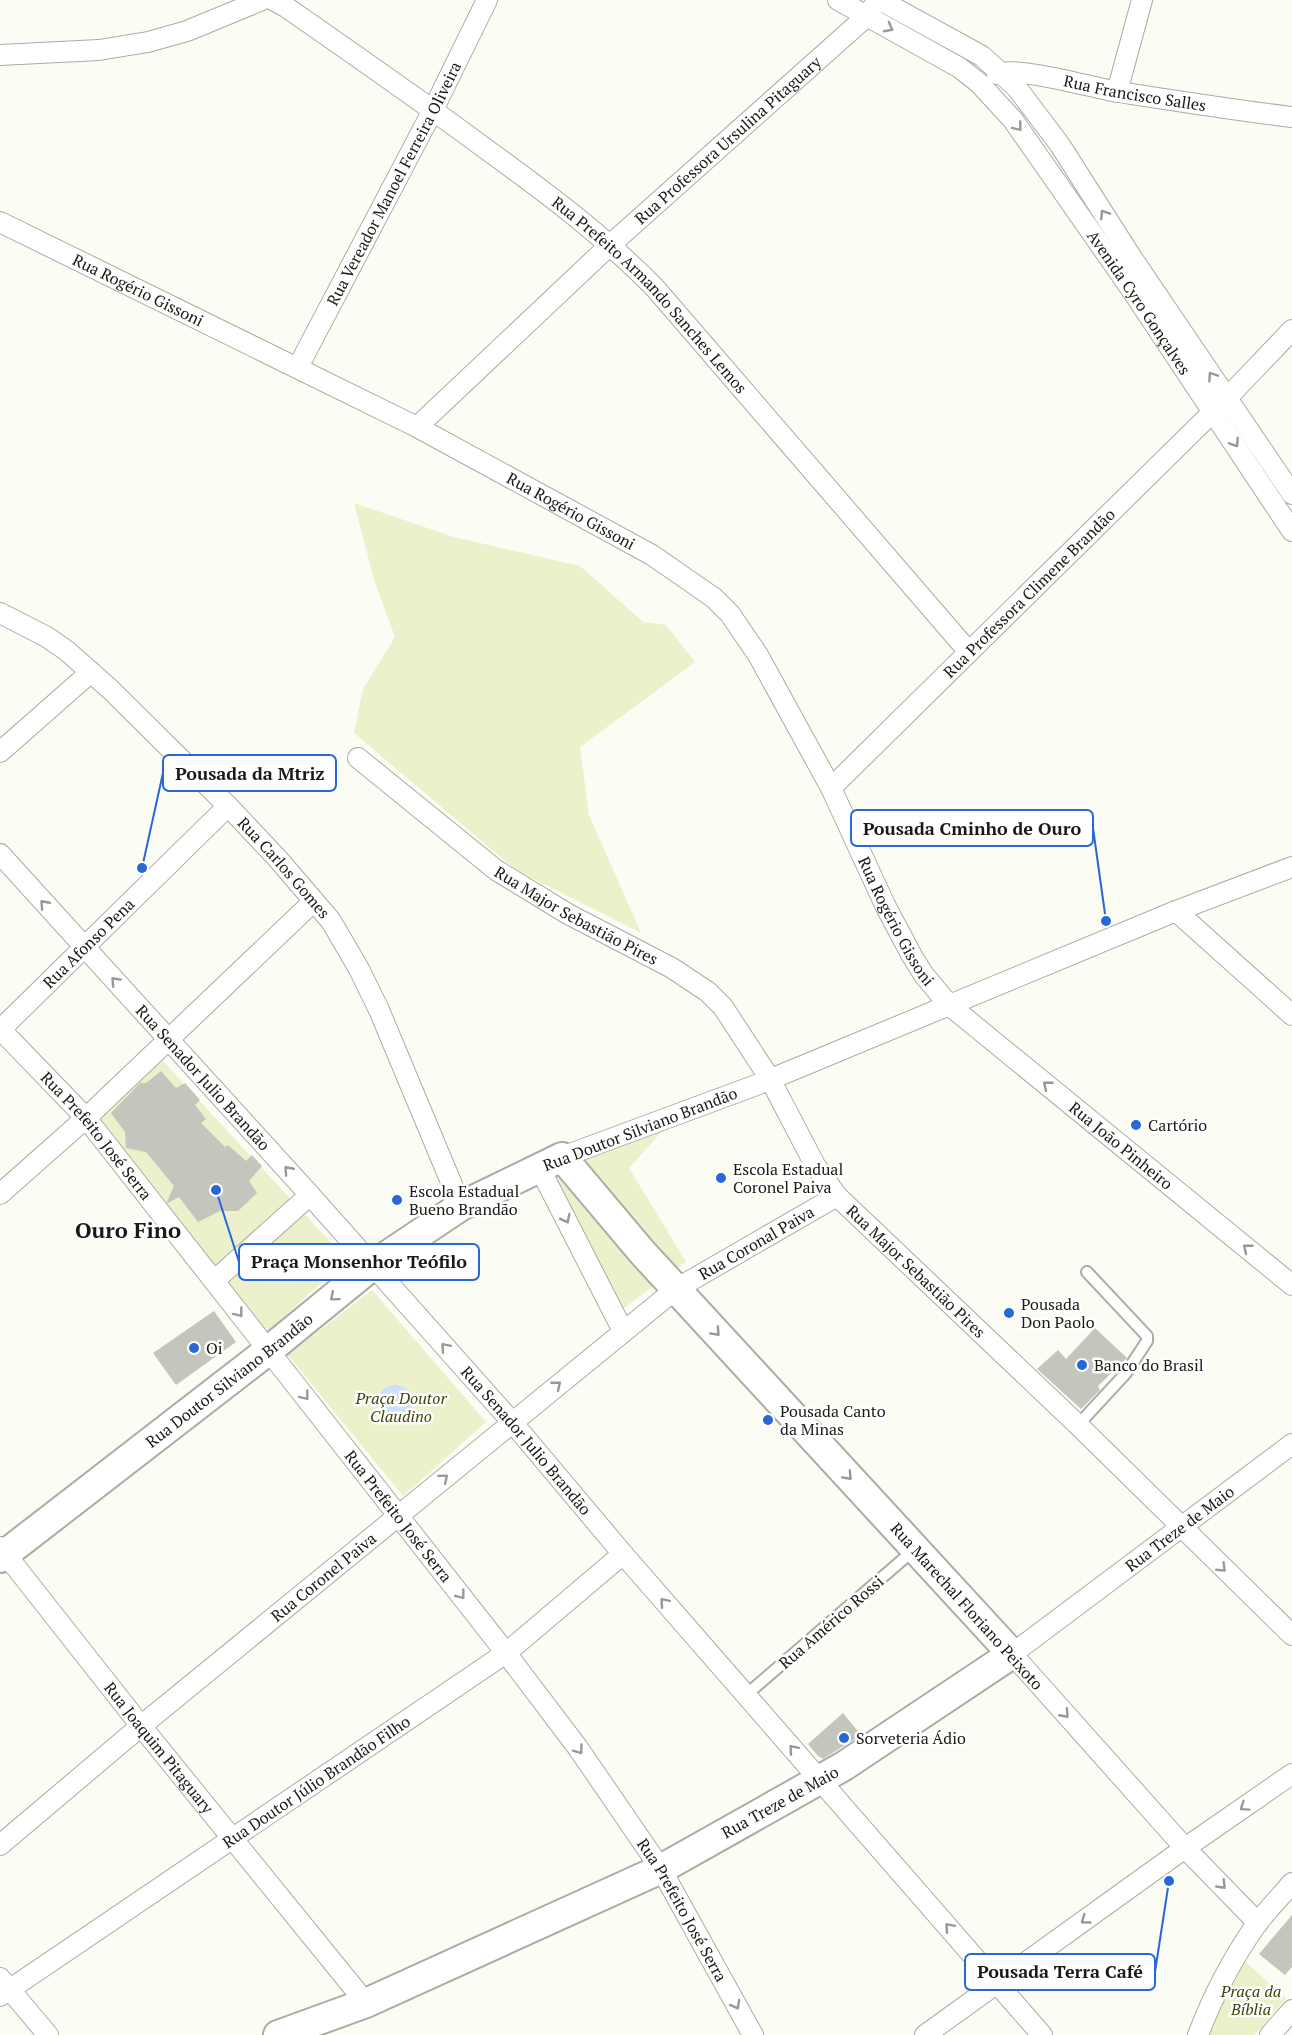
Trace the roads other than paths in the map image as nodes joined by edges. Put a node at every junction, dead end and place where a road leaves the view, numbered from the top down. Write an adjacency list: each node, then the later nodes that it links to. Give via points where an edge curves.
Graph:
1 (261, 0): 8 (street, via 187,31 148,42 99,50)
2 (273, 0): 12 (street, Rua Prefeito Armando Sanches Lemos)
3 (487, 0): 12 (street, Rua Vereador Manoel Ferreira Oliveira)
4 (838, 0): 7 (street, Avenida Cyro Gonçalves)
5 (879, 0): 7 (street, Rua Professora Ursulina Pitaguary); 9 (street, Avenida Cyro Gonçalves, via 960,43)
6 (1142, 0): 11 (street)
7 (867, 16): 10 (street, Avenida Cyro Gonçalves, one-way to 10, via 940,56); 15 (street, Rua Professora Ursulina Pitaguary)
8 (0, 54)
9 (1002, 72): 10 (street); 11 (street, Rua Francisco Salles); 16 (street, Avenida Cyro Gonçalves, one-way to 9, via 1060,145)
10 (979, 83): 16 (street, Avenida Cyro Gonçalves, one-way to 16, via 1013,120)
11 (1117, 92): 13 (street, Rua Francisco Salles)
12 (433, 110): 15 (street, Rua Prefeito Armando Sanches Lemos); 18 (street, Rua Vereador Manoel Ferreira Oliveira)
13 (1292, 117)
14 (0, 222): 18 (street, Rua Rogério Gissoni)
15 (610, 245): 20 (street, Rua Professora Ursulina Pitaguary); 24 (street, Rua Prefeito Armando Sanches Lemos, via 655,288)
16 (1122, 260): 19 (street, Avenida Cyro Gonçalves)
17 (1292, 330): 19 (street, Rua Professora Climene Brandão)
18 (298, 367): 20 (street, Rua Rogério Gissoni)
19 (1220, 404): 21 (street, Avenida Cyro Gonçalves); 22 (street, Avenida Cyro Gonçalves, one-way to 22); 24 (street, Rua Professora Climene Brandão)
20 (417, 427): 28 (street, Rua Rogério Gissoni, via 652,555 714,598 758,655)
21 (1292, 494)
22 (1292, 531)
23 (0, 613): 25 (street, Rua Carlos Gomes, via 47,637)
24 (969, 652): 28 (street, Rua Professora Climene Brandão)
25 (91, 672): 26 (street); 29 (street, Rua Carlos Gomes)
26 (0, 752)
27 (358, 758): 39 (street, Rua Major Sebastião Pires, via 496,870 708,992 723,1007)
28 (831, 788): 35 (street, Rua Rogério Gissoni, via 912,956)
29 (228, 806): 32 (street, Rua Carlos Gomes); 34 (street, Rua Afonso Pena)
30 (0, 854): 34 (street, Rua Senador Julio Brandão, one-way to 30)
31 (1292, 867): 33 (street, Rua Doutor Silviano Brandão)
32 (314, 901): 38 (street); 45 (street, Rua Carlos Gomes, via 346,945 369,989)
33 (1176, 911): 35 (street, Rua Doutor Silviano Brandão); 36 (street)
34 (83, 947): 37 (street, Rua Afonso Pena); 38 (street, Rua Senador Julio Brandão, one-way to 34)
35 (949, 1005): 39 (street, Rua Doutor Silviano Brandão); 49 (street, Rua João Pinheiro, one-way to 35)
36 (1292, 1015)
37 (0, 1030): 40 (street, Rua Prefeito José Serra)
38 (169, 1040): 40 (street); 43 (street, Rua Senador Julio Brandão, one-way to 38)
39 (770, 1079): 41 (street, Rua Doutor Silviano Brandão); 44 (street, Rua Major Sebastião Pires, via 815,1165)
40 (86, 1118): 42 (street); 48 (street, Rua Prefeito José Serra)
41 (551, 1162): 45 (street, Rua Doutor Silviano Brandão); 50 (street, Rua Marechal Floriano Peixoto); 51 (street, one-way to 51)
42 (0, 1194)
43 (310, 1195): 46 (street, Rua Senador Julio Brandão); 48 (street)
44 (837, 1196): 50 (street, Rua Coronal Paiva); 54 (street, Rua Major Sebastião Pires)
45 (461, 1206): 46 (street, Rua Doutor Silviano Brandão)
46 (373, 1264): 52 (street, Rua Doutor Silviano Brandão, one-way to 52); 53 (street, Rua Senador Julio Brandão, one-way to 46)
47 (1087, 1272): 54 (lane, via 1147,1336 1147,1341 1126,1373)
48 (214, 1281): 52 (street, Rua Prefeito José Serra, one-way to 52)
49 (1292, 1285)
50 (676, 1289): 51 (street, Rua Coronel Paiva); 58 (street, Rua Marechal Floriano Peixoto, one-way to 58)
51 (623, 1331): 53 (street, Rua Coronel Paiva, one-way to 51)
52 (269, 1350): 56 (street, Rua Prefeito José Serra, one-way to 56); 59 (street, Rua Doutor Silviano Brandão)
53 (512, 1422): 56 (street, Rua Coronel Paiva, one-way to 53); 60 (street, Rua Senador Julio Brandão)
54 (1078, 1425): 57 (street, Rua Major Sebastião Pires)
55 (1292, 1444): 57 (street, Rua Treze de Maio)
56 (399, 1516): 62 (street, Rua Prefeito José Serra, one-way to 62); 65 (street, Rua Coronel Paiva)
57 (1180, 1528): 61 (street, Rua Major Sebastião Pires, one-way to 61); 63 (street, Rua Treze de Maio)
58 (915, 1548): 63 (street, Rua Marechal Floriano Peixoto); 64 (lane, Rua Américo Rossi)
59 (2, 1553): 65 (street, Rua Joaquim Pitaguary)
60 (623, 1554): 62 (street, Rua Doutor Júlio Brandão Filho); 64 (street, Rua Senador Julio Brandão, one-way to 60)
61 (1292, 1635)
62 (506, 1653): 68 (street, Rua Doutor Júlio Brandão Filho); 71 (street, Rua Prefeito José Serra, one-way to 71, via 578,1748)
63 (1012, 1654): 67 (street, Rua Treze de Maio); 70 (street, Rua Marechal Floriano Peixoto, one-way to 70)
64 (746, 1695): 67 (street, Rua Senador Julio Brandão, one-way to 64)
65 (141, 1726): 68 (street, Rua Joaquim Pitaguary); 69 (street, Rua Coronel Paiva)
66 (1292, 1774): 70 (street, one-way to 70)
67 (820, 1780): 71 (street, Rua Treze de Maio); 74 (street, Rua Senador Julio Brandão, one-way to 67)
68 (233, 1839): 75 (street, Rua Doutor Júlio Brandão Filho); 76 (street, Rua Joaquim Pitaguary)
69 (0, 1845)
70 (1185, 1848): 73 (street, Rua Marechal Floriano Peixoto, one-way to 73); 74 (street, one-way to 74)
71 (661, 1869): 76 (street, Rua Treze de Maio); 79 (street, Rua Prefeito José Serra, one-way to 79)
72 (1292, 1883): 73 (street)
73 (1258, 1923): 82 (street, via 1219,1987)
74 (997, 1983): 80 (street); 81 (street, Rua Senador Julio Brandão)
75 (3, 1988): 77 (street)
76 (366, 2003): 78 (street, Rua Treze de Maio)
77 (48, 2035)
78 (278, 2035)
79 (753, 2035)
80 (925, 2035)
81 (1042, 2035)
82 (1198, 2035)

